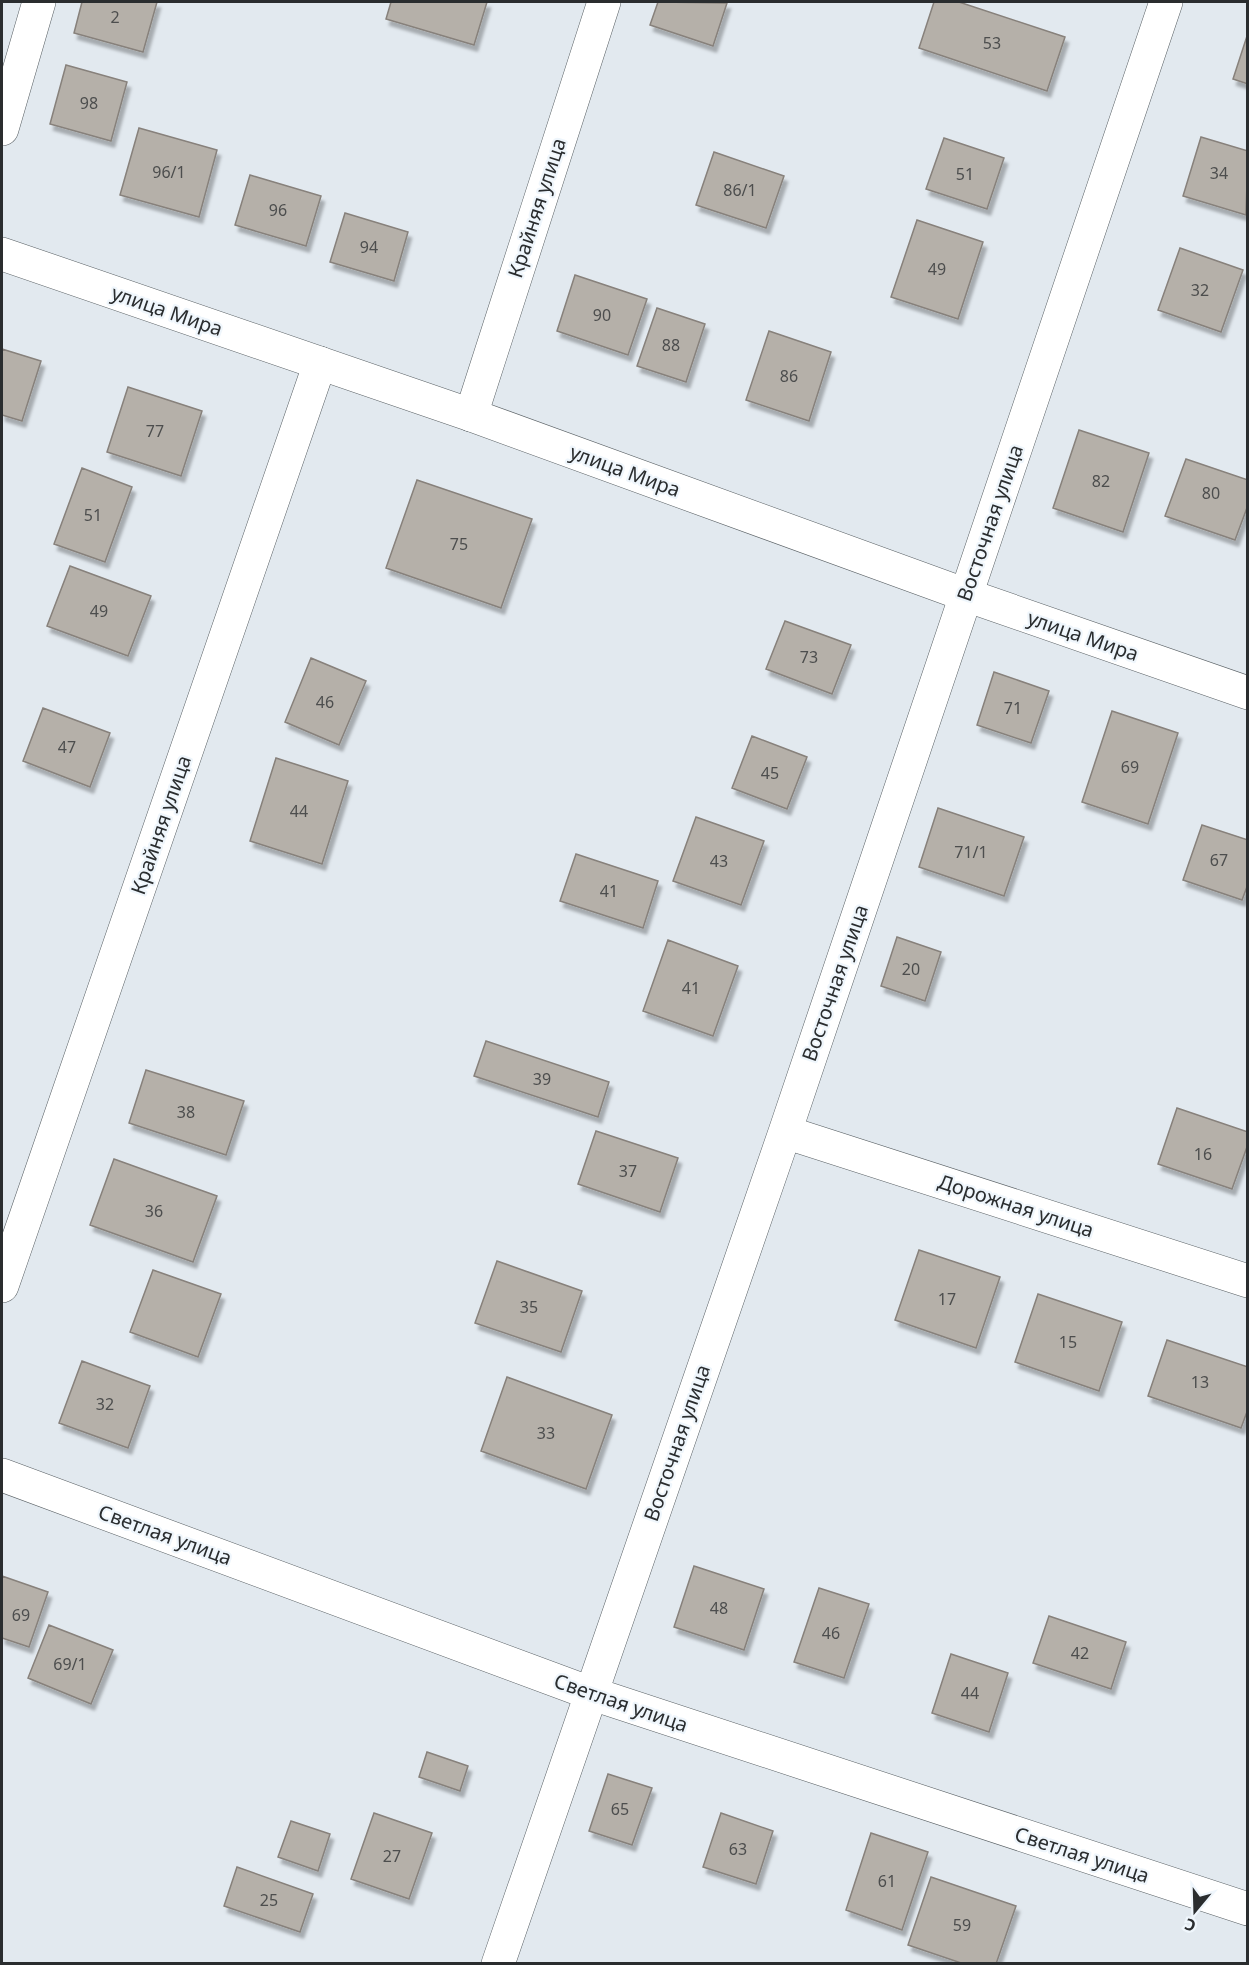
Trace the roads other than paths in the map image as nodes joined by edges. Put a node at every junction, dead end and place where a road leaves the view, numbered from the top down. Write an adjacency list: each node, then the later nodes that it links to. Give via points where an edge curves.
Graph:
1 (39, 2): 4 (street)
2 (604, 2): 7 (street, Крайняя улица)
3 (1166, 2): 8 (street, Восточная улица)
4 (2, 129)
5 (2, 254): 6 (street, улица Мира)
6 (320, 363): 7 (street, улица Мира); 12 (street, Крайняя улица)
7 (471, 415): 8 (street, улица Мира)
8 (966, 595): 9 (street, улица Мира); 10 (street, Восточная улица)
9 (1248, 693)
10 (785, 1132): 11 (street, Дорожная улица); 14 (street, Восточная улица)
11 (1248, 1281)
12 (2, 1286)
13 (2, 1475): 14 (street, Светлая улица)
14 (590, 1693): 15 (street, Светлая улица); 16 (street, Восточная улица)
15 (1248, 1909)
16 (498, 1964)

